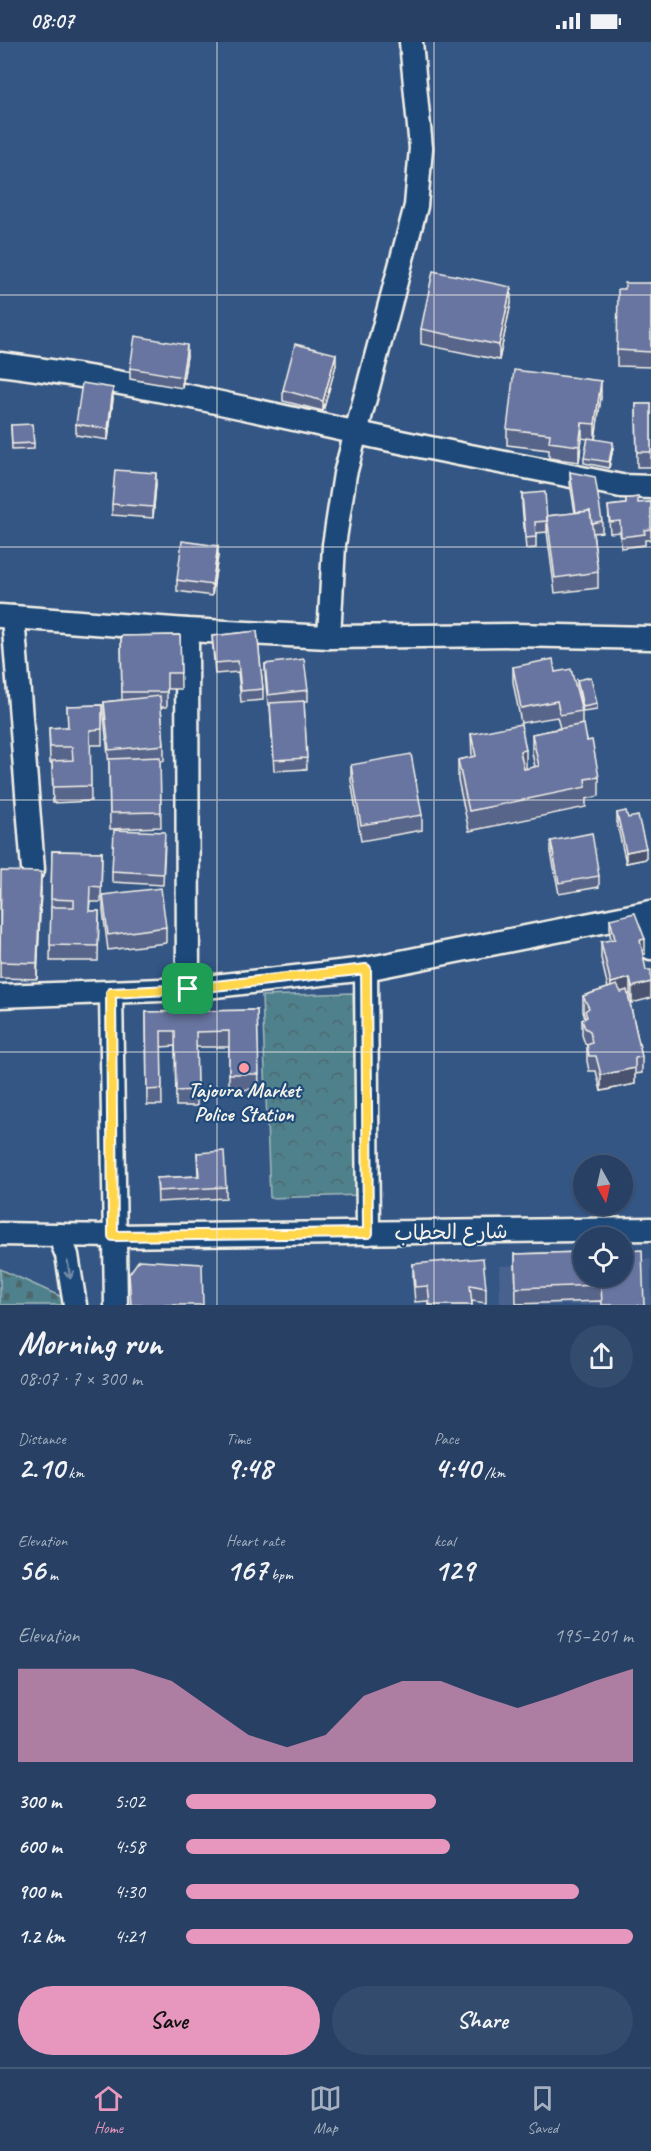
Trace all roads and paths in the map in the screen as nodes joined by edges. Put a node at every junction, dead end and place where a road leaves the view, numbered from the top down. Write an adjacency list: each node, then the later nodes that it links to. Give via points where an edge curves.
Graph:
1 (411, 42): 3 (street, via 420,128 416,206)
2 (0, 364): 3 (street, via 58,371)
3 (356, 432): 4 (street, via 621,486); 7 (street, via 338,510)
4 (651, 486)
5 (6, 617): 6 (street); 9 (street)
6 (187, 630): 7 (street); 13 (street)
7 (329, 637): 8 (street)
8 (651, 638)
9 (33, 869)
10 (644, 914): 11 (street); 12 (street)
11 (651, 948)
12 (366, 969): 13 (street); 17 (street)
13 (188, 989): 14 (street)
14 (111, 993): 15 (street); 20 (street)
15 (0, 996)
16 (651, 1229): 17 (street, شارع الحطاب)
17 (368, 1233): 20 (street, شارع الحطاب)
18 (0, 1234): 19 (street, شارع الحطاب)
19 (59, 1235): 20 (street, شارع الحطاب); 21 (street, one-way to 21, via 67,1255)
20 (113, 1236): 22 (street)
21 (75, 1305)
22 (116, 1305)

